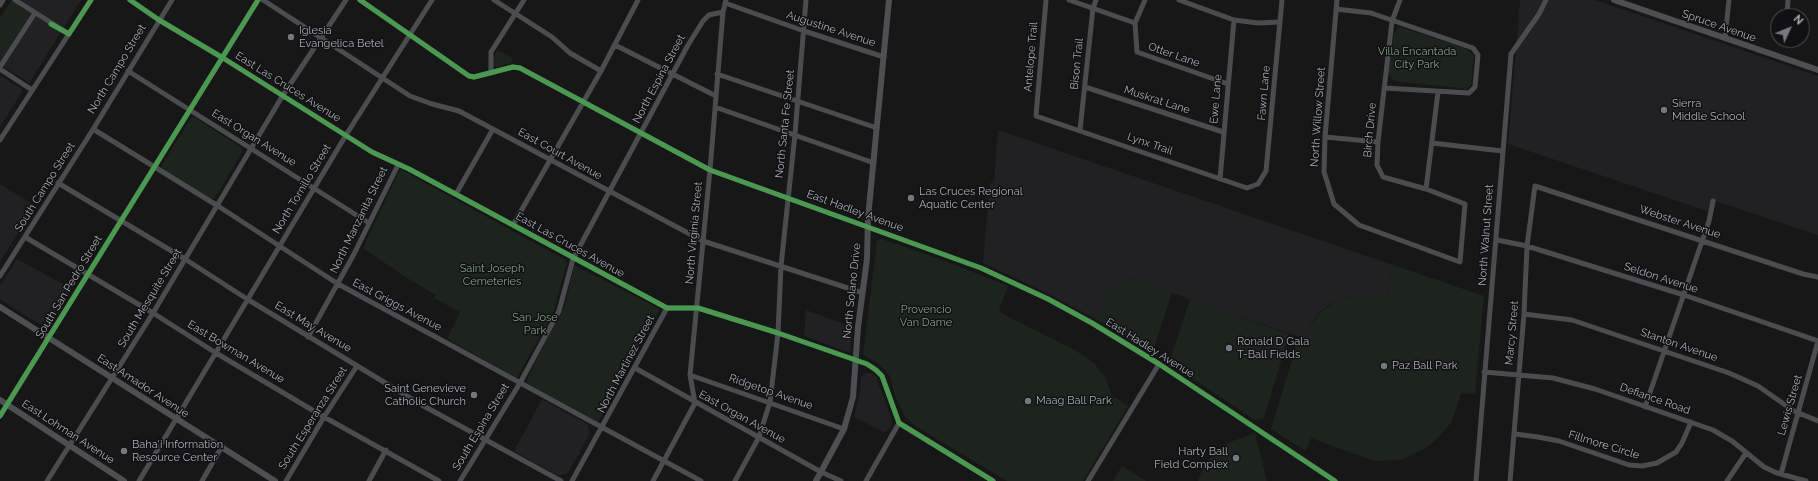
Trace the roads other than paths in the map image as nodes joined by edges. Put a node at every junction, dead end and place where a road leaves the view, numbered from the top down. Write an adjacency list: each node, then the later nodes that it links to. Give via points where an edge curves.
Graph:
1 (3, 0): 28 (street)
2 (15, 0): 32 (street)
3 (91, 0): 40 (street)
4 (130, 0): 34 (street, East Las Cruces Avenue)
5 (172, 0): 34 (street, North Campo Street)
6 (258, 0): 46 (street, South San Pedro Street)
7 (263, 0): 42 (street, East Court Avenue)
8 (346, 0): 42 (street, South Mesquite Street)
9 (360, 0): 41 (street, East Hadley Avenue)
10 (432, 0): 41 (street, North Tornillo Street)
11 (494, 0): 33 (street)
12 (524, 0): 33 (street)
13 (638, 0): 44 (street)
14 (806, 0): 39 (street, North Santa Fe Street)
15 (889, 0): 45 (main road, North Solano Drive)
16 (1046, 0): 66 (street, Antelope Trail)
17 (1069, 0): 29 (street)
18 (1096, 0): 29 (street, Bison Trail)
19 (1145, 0): 38 (street)
20 (1179, 0): 35 (street)
21 (1282, 0): 37 (street, Fawn Lane)
22 (1337, 0): 30 (street, North Willow Street)
23 (1400, 0): 36 (street, Birch Drive)
24 (1546, 0): 80 (street, North Walnut Street, via 1511,54)
25 (1614, 0): 43 (main road, Spruce Avenue)
26 (1729, 0): 43 (street)
27 (725, 2): 31 (street, North Virginia Street); 39 (street, Augustine Avenue)
28 (0, 5)
29 (1093, 8): 38 (street); 56 (street, Bison Trail)
30 (1336, 9): 36 (street, via 1371,13); 75 (street, North Willow Street)
31 (723, 12): 52 (street, North Virginia Street); 53 (street, North Espina Street, via 709,15 703,21)
32 (35, 13): 40 (street); 47 (street)
33 (515, 13): 50 (street, via 552,37 570,53); 51 (street, via 491,52)
34 (159, 20): 46 (street, East Las Cruces Avenue); 49 (street, North Campo Street)
35 (1234, 20): 37 (street); 55 (street, Ewe Lane)
36 (1392, 21): 57 (street, Birch Drive); 59 (street, via 1474,48 1478,55 1475,87 1468,93)
37 (1280, 22): 88 (street, Fawn Lane, via 1266,171)
38 (1135, 23): 55 (street, Otter Lane, via 1137,52)
39 (804, 31): 45 (street, Augustine Avenue); 62 (street, North Santa Fe Street)
40 (69, 34): 58 (street)
41 (410, 35): 51 (street, East Hadley Avenue, via 469,76); 54 (street, North Tornillo Street)
42 (321, 38): 54 (street, East Court Avenue); 60 (street, South Mesquite Street)
43 (1725, 38): 48 (main road, Spruce Avenue)
44 (615, 45): 50 (street); 53 (street)
45 (884, 57): 67 (main road, North Solano Drive)
46 (223, 58): 60 (street, East Las Cruces Avenue); 65 (street, South San Pedro Street)
47 (0, 68): 58 (street)
48 (1818, 70)
49 (128, 71): 65 (street, East Organ Avenue); 68 (street, North Campo Street)
50 (601, 71): 63 (street)
51 (491, 73): 63 (street, East Hadley Avenue, via 520,68)
52 (718, 74): 61 (street, North Virginia Street); 62 (street)
53 (672, 75): 61 (street); 72 (street, North Espina Street)
54 (383, 78): 69 (street, East Court Avenue, via 420,101 459,111); 74 (street, North Tornillo Street)
55 (1228, 84): 71 (street, Ewe Lane)
56 (1085, 86): 70 (street, Bison Trail); 71 (street, Muskrat Lane)
57 (1384, 88): 59 (street); 77 (street, Birch Drive)
58 (32, 90): 76 (street)
59 (1438, 92): 78 (street)
60 (283, 95): 74 (street, East Las Cruces Avenue); 79 (street, South Mesquite Street)
61 (716, 96): 64 (street, North Virginia Street)
62 (798, 101): 67 (street); 73 (street, North Santa Fe Street)
63 (583, 102): 72 (street, East Hadley Avenue); 81 (street)
64 (715, 108): 73 (street); 85 (street, North Virginia Street)
65 (190, 110): 79 (street, East Organ Avenue); 84 (street, South San Pedro Street)
66 (1036, 116): 70 (street, Lynx Trail)
67 (877, 128): 82 (main road, North Solano Drive)
68 (93, 129): 84 (street, East Griggs Avenue); 87 (street, South Campo Street)
69 (493, 129): 81 (street, East Court Avenue); 93 (street)
70 (1080, 130): 86 (street, Lynx Trail)
71 (1223, 132): 86 (street, Ewe Lane)
72 (641, 133): 85 (street, East Hadley Avenue); 92 (street, North Espina Street)
73 (795, 134): 82 (street); 94 (street, North Santa Fe Street)
74 (346, 135): 83 (street, East Las Cruces Avenue); 90 (street, North Tornillo Street)
75 (1325, 137): 77 (street); 96 (street, North Willow Street, via 1324,172 1334,204 1359,225 1460,262)
76 (0, 140)
77 (1378, 142): 91 (street, Birch Drive, via 1377,165 1383,177)
78 (1432, 143): 80 (street); 91 (street)
79 (251, 149): 90 (street, East Organ Avenue); 97 (street, South Mesquite Street)
80 (1502, 151): 104 (street, North Walnut Street)
81 (551, 160): 92 (street, East Court Avenue); 100 (street)
82 (874, 163): 101 (main road, North Solano Drive)
83 (398, 165): 93 (street, East Las Cruces Avenue); 99 (street, North Manzanita Street)
84 (154, 168): 97 (street, East Griggs Avenue); 98 (street, South San Pedro Street)
85 (710, 170): 94 (street, East Hadley Avenue); 103 (street, North Virginia Street)
86 (1220, 179): 88 (street, Lynx Trail, via 1247,188)
87 (58, 183): 98 (street, East May Avenue); 102 (street, South Campo Street)
88 (1258, 184)
89 (1535, 186): 105 (street, Webster Avenue); 107 (street, Marcy Street)
90 (314, 188): 99 (street, East Organ Avenue); 106 (street, North Tornillo Street)
91 (1426, 189): 96 (street, Birch Drive)
92 (610, 192): 103 (street, East Court Avenue); 109 (street, North Espina Street)
93 (456, 194): 100 (street, East Las Cruces Avenue)
94 (787, 197): 101 (street, East Hadley Avenue); 110 (street, North Santa Fe Street)
95 (1713, 201): 105 (street)
96 (1465, 204)
97 (218, 206): 106 (street, East Griggs Avenue); 108 (street, South Mesquite Street)
98 (121, 220): 108 (street, East May Avenue); 111 (street, South San Pedro Street)
99 (369, 223): 114 (street, North Manzanita Street)
100 (513, 225): 109 (street, East Las Cruces Avenue)
101 (868, 227): 115 (main road, North Solano Drive); 130 (street, East Hadley Avenue, via 981,268 1048,299)
102 (24, 237): 111 (street, East Bowman Avenue); 112 (street, South Campo Street)
103 (703, 240): 110 (street, East Court Avenue); 120 (street, North Virginia Street)
104 (1497, 240): 107 (street, Seldon Avenue); 133 (street, North Walnut Street)
105 (1702, 240): 113 (street, Webster Avenue); 116 (street)
106 (279, 246): 114 (street, East Griggs Avenue); 117 (street, North Tornillo Street)
107 (1528, 246): 116 (street, Seldon Avenue); 122 (street, Marcy Street)
108 (185, 259): 117 (street, East May Avenue); 121 (street, South Mesquite Street)
109 (573, 259): 119 (street, East Las Cruces Avenue); 137 (street, North Espina Street, via 559,311)
110 (781, 266): 115 (street, East Court Avenue); 123 (street, North Santa Fe Street)
111 (87, 274): 121 (street, East Bowman Avenue); 125 (street, South San Pedro Street)
112 (0, 276)
113 (1818, 277)
114 (338, 284): 124 (street, North Manzanita Street); 137 (street, East Griggs Avenue)
115 (863, 293): 129 (main road, North Solano Drive)
116 (1684, 295): 126 (street, Seldon Avenue); 127 (street)
117 (247, 299): 124 (street, East May Avenue); 128 (street, North Tornillo Street)
118 (0, 306): 125 (main road, East Amador Avenue)
119 (667, 308): 120 (street, East Las Cruces Avenue); 132 (street, North Martinez Street)
120 (698, 308): 123 (street, East Las Cruces Avenue); 135 (street, North Virginia Street)
121 (153, 313): 128 (street, East Bowman Avenue); 136 (street, South Mesquite Street)
122 (1524, 314): 127 (street, Stanton Avenue, via 1572,320); 134 (street, Marcy Street)
123 (778, 333): 129 (street, East Las Cruces Avenue); 140 (street, North Santa Fe Street)
124 (308, 337): 131 (street, East May Avenue)
125 (50, 338): 136 (main road, East Amador Avenue); 141 (street, South San Pedro Street)
126 (1818, 341): 143 (street, Lewis Street)
127 (1665, 351): 142 (street); 143 (street, Stanton Avenue, via 1741,378 1758,386)
128 (216, 353): 145 (street, East Bowman Avenue); 146 (street, North Tornillo Street)
129 (856, 360): 149 (street, East Las Cruces Avenue, via 882,376); 151 (main road, North Solano Drive, via 853,398)
130 (1159, 364): 182 (street); 183 (street, East Hadley Avenue)
131 (357, 366): 145 (street, South Esperanza Street); 154 (street, East May Avenue)
132 (635, 368): 139 (street, East Organ Avenue); 150 (street, North Martinez Street)
133 (1484, 372): 134 (street, Defiance Road); 184 (street, North Walnut Street)
134 (1518, 374): 142 (street, Defiance Road, via 1572,382); 152 (street, Marcy Street)
135 (690, 376): 139 (street, North Virginia Street); 140 (street, Ridgetop Avenue)
136 (113, 378): 146 (main road, East Amador Avenue); 155 (street, South Mesquite Street)
137 (520, 383): 150 (street, East Griggs Avenue); 154 (street, South Espina Street)
138 (0, 400): 141 (main road, East Lohman Avenue)
139 (695, 402): 153 (street, East Organ Avenue); 159 (street)
140 (770, 402): 151 (street, Ridgetop Avenue); 153 (street, North Santa Fe Street)
141 (7, 404): 144 (street, South San Pedro Street); 155 (main road, East Lohman Avenue)
142 (1645, 407): 148 (street, Defiance Road)
143 (1798, 413): 147 (street, Stanton Avenue); 161 (street, Lewis Street)
144 (0, 416)
145 (324, 417): 157 (street, East Bowman Avenue); 168 (street, South Esperanza Street)
146 (176, 419): 156 (main road, East Amador Avenue); 165 (street, North Tornillo Street)
147 (1818, 421)
148 (1691, 422): 152 (street, Fillmore Circle, via 1676,452 1658,463 1642,466 1629,465 1555,440); 158 (street, Defiance Road, via 1725,436)
149 (900, 423): 162 (street); 179 (street)
150 (602, 428): 159 (street, East Griggs Avenue); 173 (street, North Martinez Street)
151 (844, 428): 160 (main road, North Solano Drive)
152 (1515, 434): 185 (street, Marcy Street)
153 (759, 437): 160 (street, East Organ Avenue); 176 (street, North Santa Fe Street)
154 (485, 440): 171 (street, South Espina Street); 172 (street, East May Avenue)
155 (70, 445): 163 (street, South Mesquite Street); 164 (main road, East Lohman Avenue)
156 (221, 448): 166 (street); 167 (main road, East Amador Avenue)
157 (386, 450): 169 (street); 170 (street, East Bowman Avenue)
158 (1746, 453): 161 (street, Defiance Road, via 1760,464); 186 (street)
159 (664, 461): 174 (street); 175 (street, East Griggs Avenue)
160 (821, 472): 177 (main road, North Solano Drive); 178 (street, East Organ Avenue)
161 (1781, 474): 187 (street, Defiance Road)
162 (982, 475): 180 (street); 181 (street)
163 (47, 481)
164 (124, 481)
165 (139, 481)
166 (202, 481)
167 (275, 481)
168 (286, 481)
169 (369, 481)
170 (439, 481)
171 (460, 481)
172 (561, 481)
173 (572, 481)
174 (653, 481)
175 (701, 481)
176 (735, 481)
177 (816, 481)
178 (841, 481)
179 (866, 481)
180 (978, 481)
181 (992, 481)
182 (1088, 481)
183 (1335, 481)
184 (1476, 481)
185 (1510, 481)
186 (1727, 481)
187 (1806, 481)

